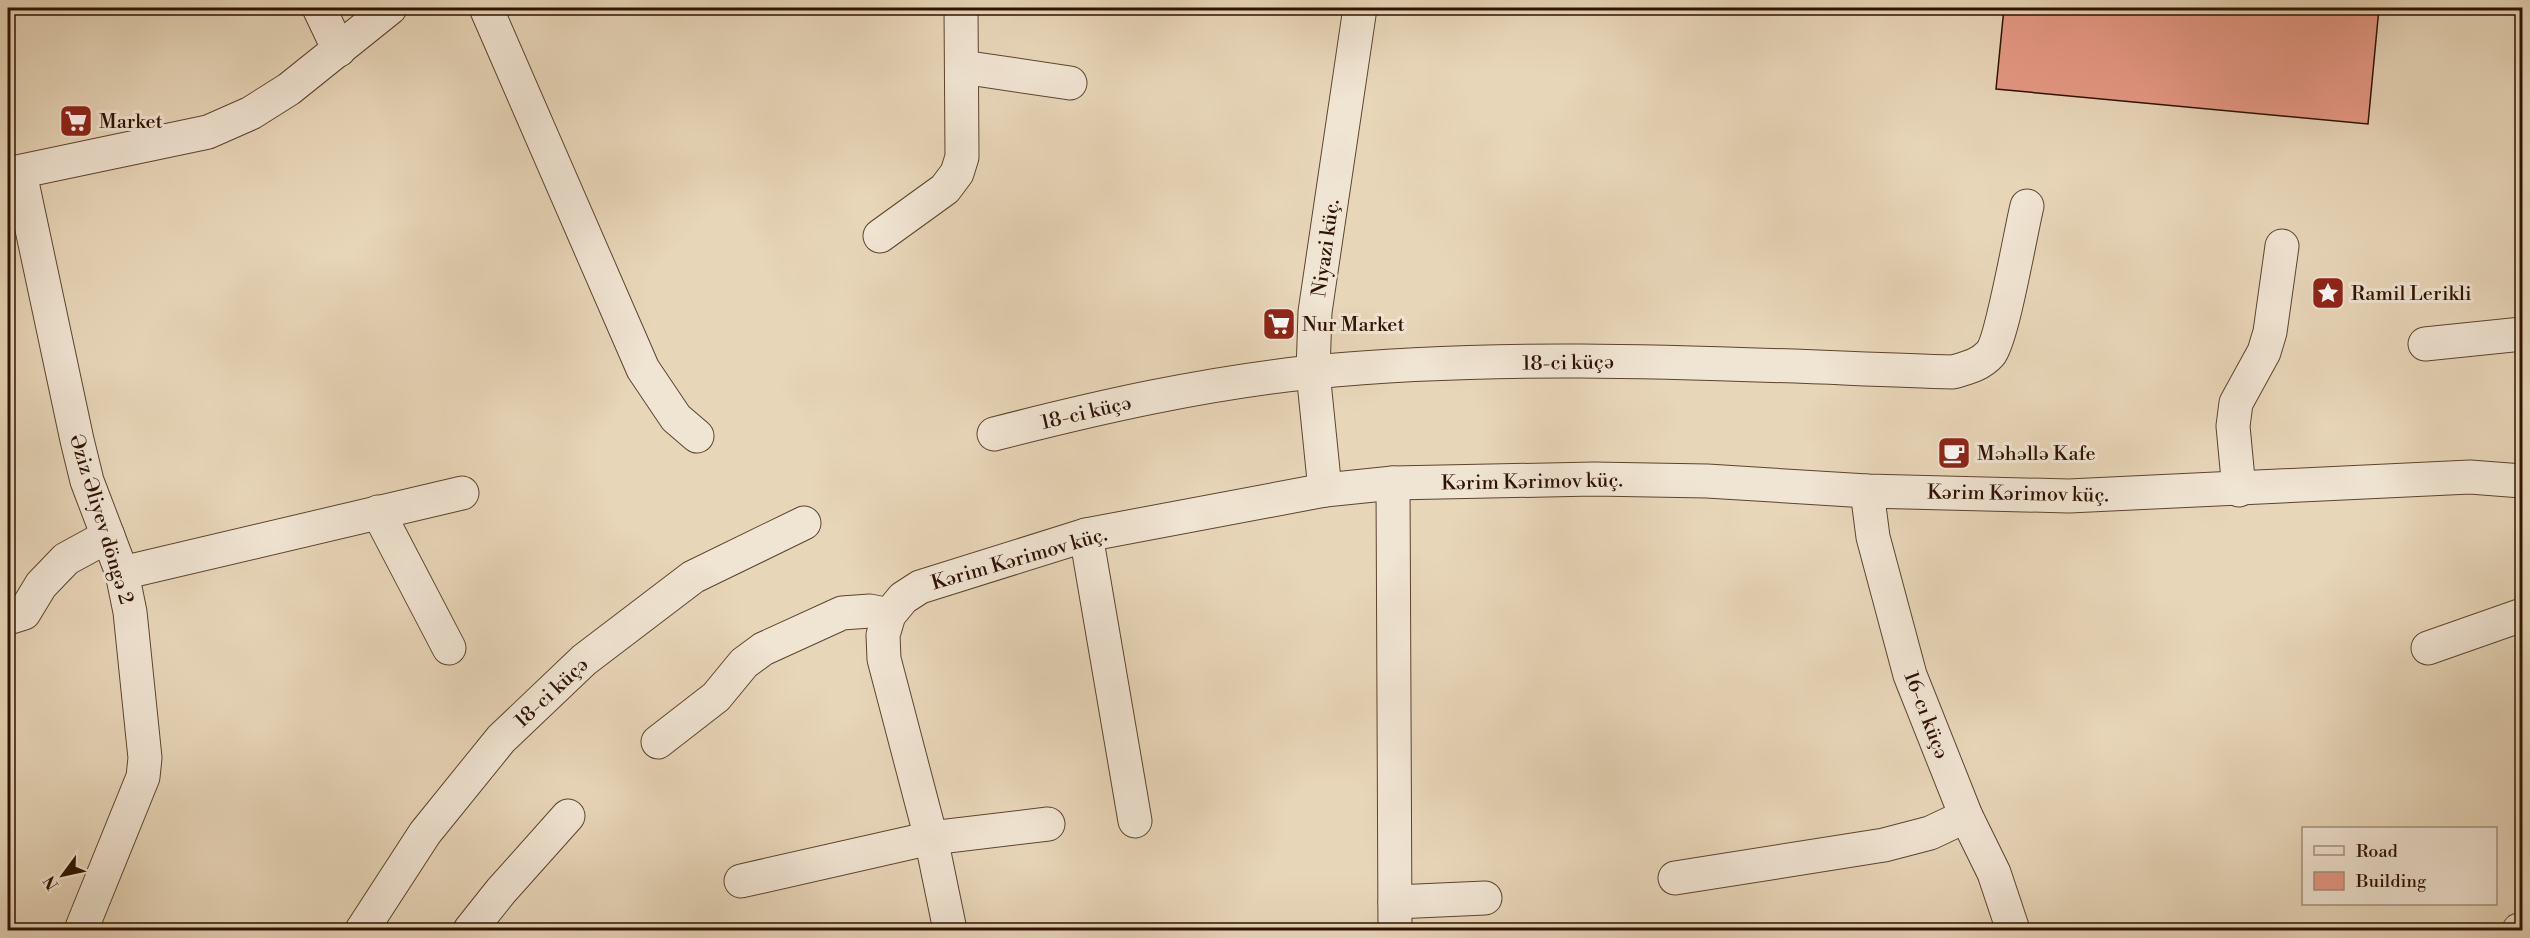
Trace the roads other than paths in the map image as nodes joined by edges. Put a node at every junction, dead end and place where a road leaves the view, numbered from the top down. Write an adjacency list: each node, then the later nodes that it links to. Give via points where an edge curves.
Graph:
1 (319, 8): 6 (street)
2 (390, 8): 6 (street)
3 (486, 8): 17 (street, via 643,369 675,418)
4 (961, 8): 7 (street)
5 (1360, 8): 15 (street, Niyazi küç., via 1315,312)
6 (339, 50): 9 (street, via 251,113 208,132)
7 (962, 67): 8 (street); 11 (street, via 962,157 957,173 945,189)
8 (1070, 82)
9 (14, 173): 27 (street, Əziz Əliyev döngə 2, via 76,440)
10 (2027, 206): 15 (street, 18-ci küçə, via 1991,353 1973,367 1953,372 1629,361 1437,364)
11 (880, 236)
12 (2282, 246): 21 (street, via 2270,332 2264,352 2236,403 2233,426)
13 (2523, 334): 14 (street)
14 (2425, 344)
15 (1313, 372): 16 (street, 18-ci küçə, via 1104,406); 20 (street, Niyazi küç.)
16 (994, 434)
17 (697, 436)
18 (2523, 481): 21 (street, Kərim Kərimov küç., via 2470,477)
19 (1393, 483): 20 (street, Kərim Kərimov küç.); 22 (street, Kərim Kərimov küç., via 1594,478); 43 (street)
20 (1325, 490): 26 (street, Kərim Kərimov küç.)
21 (2239, 490): 22 (street, Kərim Kərimov küç., via 2069,496)
22 (1867, 491): 36 (street, 16-cı küçə, via 1873,537 1910,675)
23 (462, 493): 24 (street)
24 (378, 512): 28 (street); 32 (street)
25 (804, 523): 45 (street, 18-ci küçə, via 693,577 584,660 501,739 425,833)
26 (1086, 535): 29 (street, Kərim Kərimov küç., via 921,587 903,598); 37 (street)
27 (108, 536): 28 (street, Əziz Əliyev döngə 2); 31 (street, via 66,559 41,585 24,613)
28 (122, 573): 44 (street, Əziz Əliyev döngə 2, via 130,612 145,758 143,777)
29 (889, 615): 34 (street, via 870,611 842,614 764,649 744,663 716,697); 39 (street, via 883,635 884,659)
30 (2523, 615): 33 (street)
31 (8, 618)
32 (449, 648)
33 (2428, 648)
34 (658, 742)
35 (568, 816): 46 (street)
36 (1966, 816): 40 (street, via 1930,833 1884,846); 48 (street, 16-cı küçə, via 1994,873)
37 (1135, 821)
38 (1048, 824): 39 (street)
39 (931, 838): 41 (street); 47 (street)
40 (1675, 878)
41 (741, 881)
42 (1485, 898): 43 (street)
43 (1395, 916)
44 (81, 930)
45 (362, 930)
46 (470, 930)
47 (950, 930)
48 (2013, 930)

